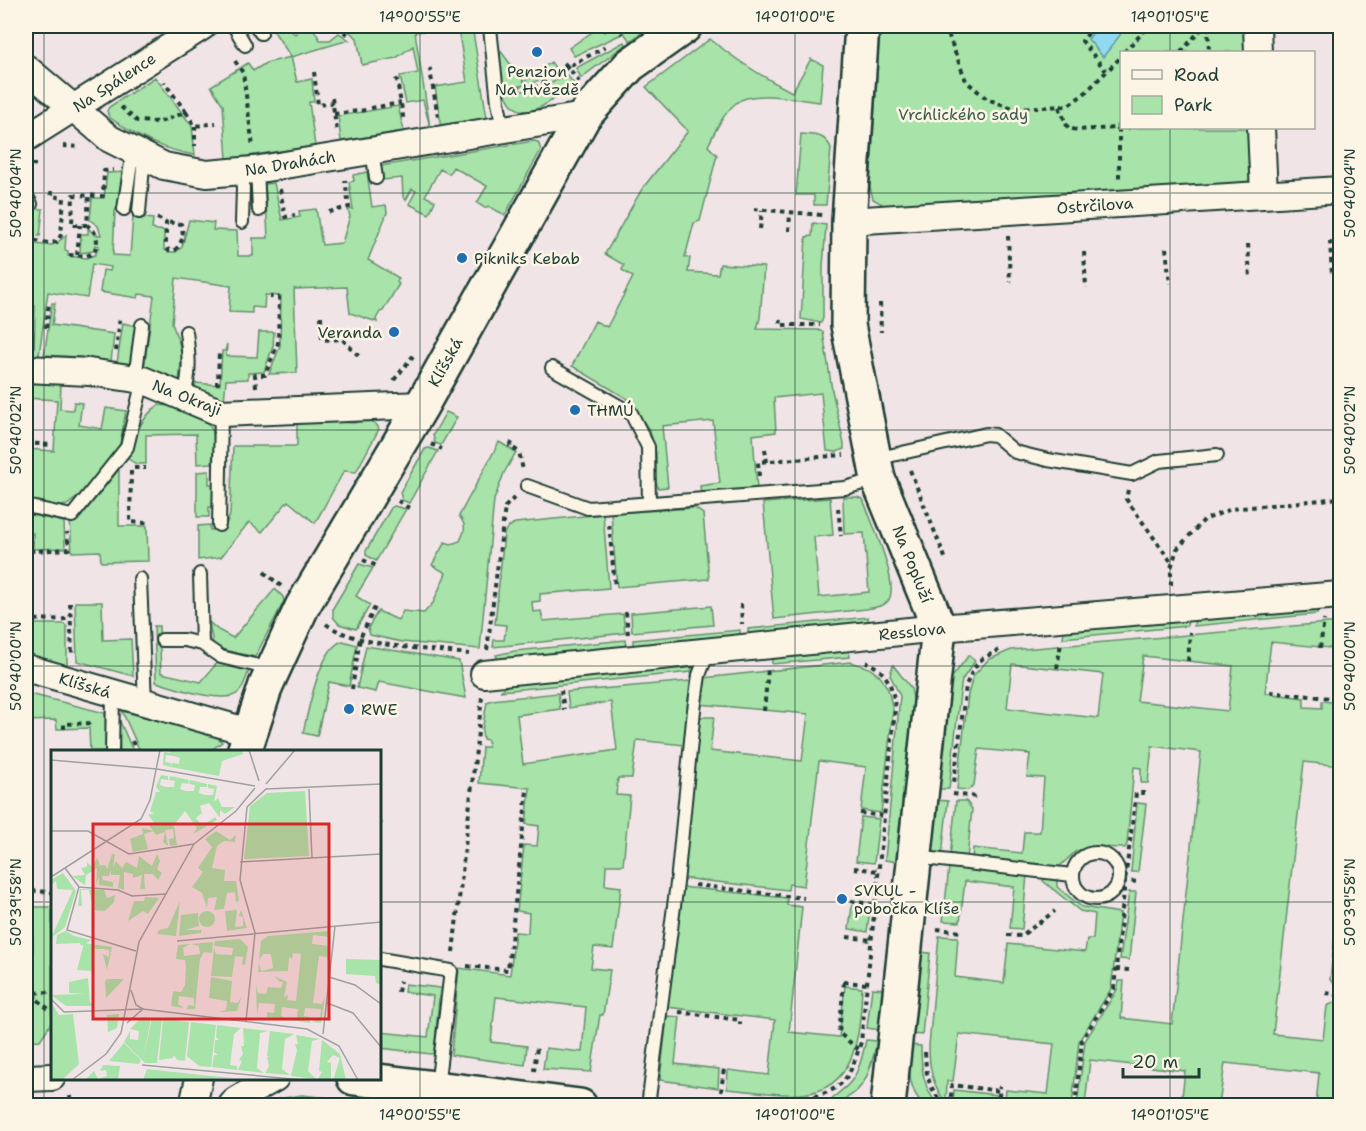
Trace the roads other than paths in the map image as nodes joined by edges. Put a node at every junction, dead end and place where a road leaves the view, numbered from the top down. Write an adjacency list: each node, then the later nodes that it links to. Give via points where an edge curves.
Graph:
1 (203, 26): 11 (street, Na Spálence)
2 (234, 26): 7 (lane)
3 (492, 26): 12 (lane)
4 (685, 26): 10 (street, Klíšská)
5 (862, 26): 24 (street, Na Popluží)
6 (1257, 26): 8 (street)
7 (245, 45)
8 (1258, 51)
9 (26, 68): 11 (street, Na Drahách)
10 (583, 100): 12 (street, Na Drahách); 33 (street, Klíšská)
11 (75, 108): 14 (street, Na Spálence); 16 (street, Na Drahách, via 110,139)
12 (503, 129): 15 (street, Na Drahách)
13 (1261, 129): 20 (street)
14 (26, 138)
15 (372, 150): 17 (street, Na Drahách, via 331,148); 18 (lane)
16 (139, 153): 17 (street, Na Drahách, via 165,166 207,174); 21 (lane); 23 (lane)
17 (251, 165): 22 (lane); 25 (lane, via 243,188)
18 (376, 178)
19 (1341, 190): 20 (street, Ostrčilova)
20 (1264, 194): 24 (street, Ostrčilova)
21 (124, 209)
22 (259, 210)
23 (139, 212)
24 (841, 218): 36 (street, Na Popluží, via 848,325)
25 (242, 222)
26 (142, 325): 31 (lane)
27 (26, 332): 30 (lane)
28 (186, 332): 32 (lane, via 189,354)
29 (552, 368): 38 (lane, via 631,413 648,447)
30 (26, 369): 31 (street, Na Okraji)
31 (130, 378): 32 (street, Na Okraji); 39 (lane, via 127,447 72,516)
32 (185, 389): 34 (street, Na Okraji)
33 (422, 405): 34 (street, Na Okraji); 49 (street, Klíšská, via 292,597)
34 (221, 413): 40 (lane)
35 (1217, 455): 36 (lane, via 1159,461 1131,474 1015,452 995,435 986,434)
36 (869, 464): 38 (lane, via 845,489); 44 (street, Na Popluží)
37 (527, 486): 38 (lane, via 588,508)
38 (649, 503)
39 (26, 506)
40 (219, 525)
41 (200, 574): 46 (lane)
42 (140, 579): 52 (lane)
43 (1341, 595): 44 (street, Resslova)
44 (939, 628): 47 (street, Resslova); 55 (street, Na Popluží)
45 (162, 640): 46 (lane)
46 (202, 644): 49 (lane, via 221,657)
47 (708, 652): 50 (street, Resslova); 67 (lane, via 699,675 694,710 677,883)
48 (26, 668): 51 (street, Klíšská)
49 (273, 670): 53 (street, Klíšská)
50 (484, 674)
51 (113, 694): 52 (street, Klíšská); 54 (lane)
52 (145, 703): 53 (street, Klíšská)
53 (247, 742)
54 (112, 750)
55 (914, 857): 56 (lane); 68 (street, Na Popluží)
56 (1072, 875): 56 (lane, via 1084,856 1098,852 1112,859 1122,880 1112,893 1097,900 1082,896)
57 (381, 959): 63 (lane, via 452,967)
58 (51, 1077): 59 (street)
59 (26, 1078)
60 (199, 1080): 64 (street)
61 (271, 1080): 65 (street)
62 (369, 1080): 63 (street)
63 (437, 1089): 66 (street)
64 (193, 1106)
65 (231, 1106)
66 (580, 1106)
67 (648, 1106)
68 (888, 1106)

